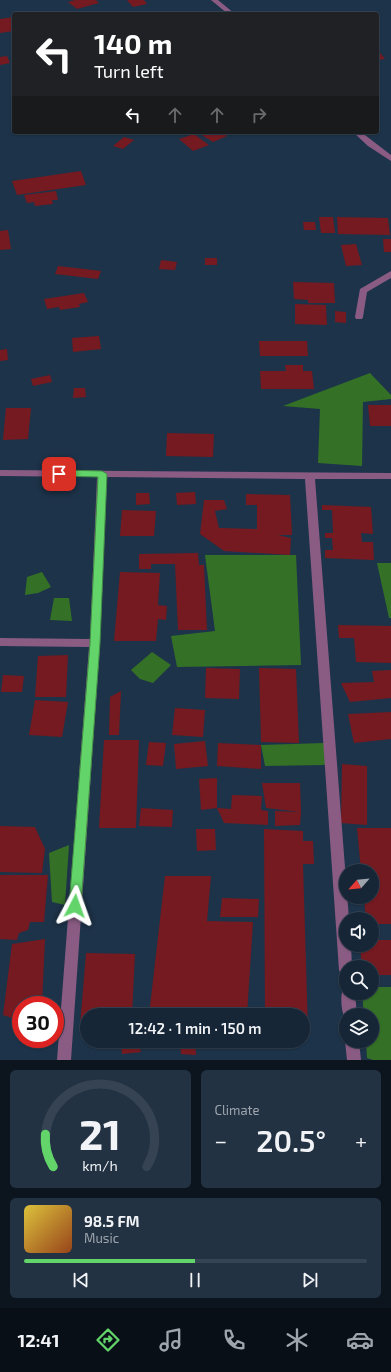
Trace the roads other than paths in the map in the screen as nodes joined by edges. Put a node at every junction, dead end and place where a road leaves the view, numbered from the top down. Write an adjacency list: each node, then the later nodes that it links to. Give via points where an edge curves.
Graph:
1 (214, 0): 2 (street)
2 (229, 12)
3 (359, 134): 4 (street)
4 (391, 158)
5 (391, 274): 6 (street, via 364,291)
6 (359, 317)
7 (0, 473): 8 (street)
8 (102, 474): 9 (street); 12 (street)
9 (310, 475): 10 (street); 13 (street)
10 (391, 476)
11 (0, 642): 12 (street)
12 (95, 643): 15 (street)
13 (345, 960)
14 (353, 1048): 16 (street)
15 (64, 1060)
16 (354, 1060)

